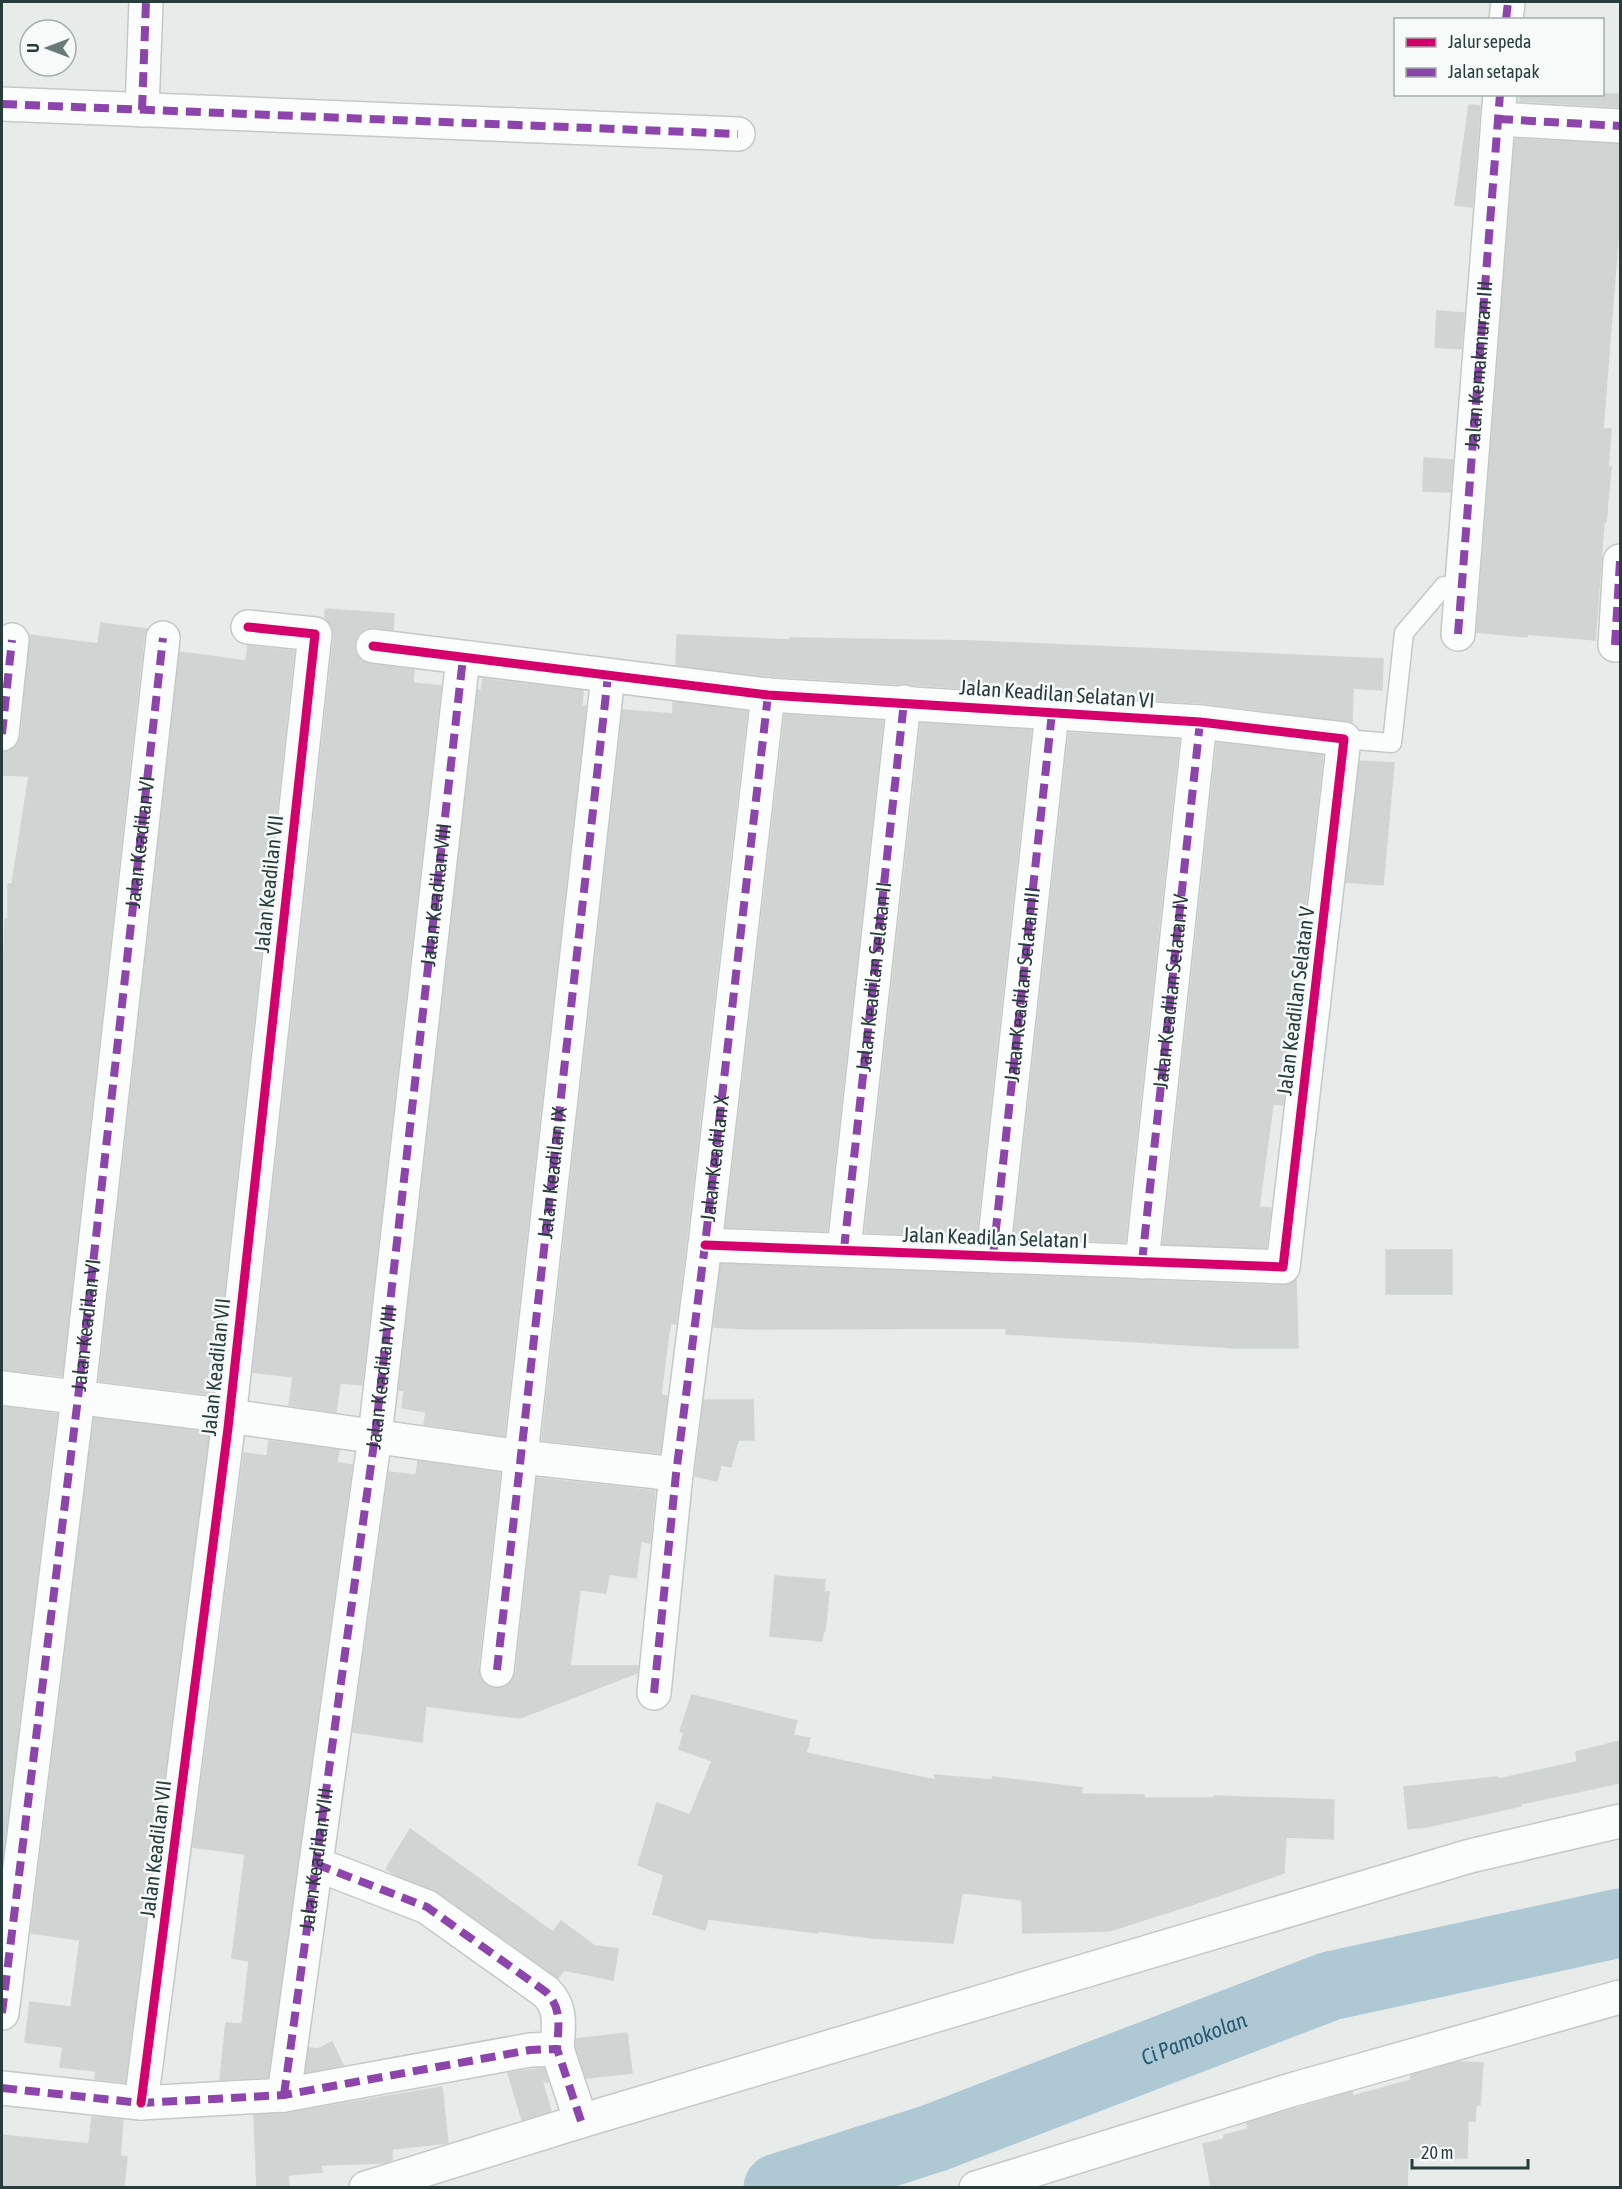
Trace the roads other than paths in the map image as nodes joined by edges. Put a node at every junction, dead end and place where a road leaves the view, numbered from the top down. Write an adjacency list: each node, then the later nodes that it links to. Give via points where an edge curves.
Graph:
1 (146, 2): 6 (street)
2 (1508, 2): 3 (street)
3 (1506, 18)
4 (2, 104): 6 (street)
5 (1499, 107): 7 (street); 10 (street, Jalan Kemakmuran III)
6 (142, 110): 8 (street)
7 (1620, 126)
8 (738, 134)
9 (1620, 561): 15 (street)
10 (1461, 586): 12 (street, Jalan Kemakmuran III); 24 (lane, via 1444,586 1404,633 1392,743)
11 (248, 627): 32 (street, Jalan Keadilan VII, via 315,634)
12 (1458, 634)
13 (163, 638): 31 (street, Jalan Keadilan VI)
14 (12, 640): 23 (street)
15 (1615, 645)
16 (373, 646): 17 (street, Jalan Keadilan Selatan VI)
17 (463, 658): 18 (street, Jalan Keadilan Selatan VI); 33 (street, Jalan Keadilan VIII)
18 (608, 676): 19 (street, Jalan Keadilan Selatan VI); 34 (street, Jalan Keadilan IX)
19 (768, 696): 20 (street, Jalan Keadilan Selatan VI); 25 (street, Jalan Keadilan X)
20 (904, 702): 21 (street, Jalan Keadilan Selatan VI); 26 (street, Jalan Keadilan Selatan II)
21 (1052, 713): 22 (street, Jalan Keadilan Selatan VI); 27 (street, Jalan Keadilan Selatan III)
22 (1200, 722): 24 (street, Jalan Keadilan Selatan VI); 28 (street, Jalan Keadilan Selatan IV)
23 (2, 734)
24 (1344, 739): 29 (street, Jalan Keadilan Selatan V)
25 (705, 1245): 26 (street, Jalan Keadilan Selatan I); 35 (street, Jalan Keadilan X)
26 (844, 1249): 27 (street, Jalan Keadilan Selatan I)
27 (993, 1256): 28 (street, Jalan Keadilan Selatan I)
28 (1142, 1262): 29 (street, Jalan Keadilan Selatan I)
29 (1283, 1268)
30 (2, 1388): 31 (street)
31 (78, 1398): 32 (street); 41 (street, Jalan Keadilan VI)
32 (229, 1416): 33 (street); 45 (street, Jalan Keadilan VII)
33 (375, 1436): 34 (street); 39 (street, Jalan Keadilan VIII)
34 (522, 1458): 35 (street); 36 (street, Jalan Keadilan IX)
35 (676, 1474): 37 (street, Jalan Keadilan X)
36 (497, 1670)
37 (654, 1693)
38 (1620, 1821): 46 (street, via 1470,1856)
39 (316, 1864): 42 (street, via 427,1907 546,1992 555,2001 558,2016); 44 (street, Jalan Keadilan VIII)
40 (1620, 1997): 48 (street, via 1291,2090)
41 (2, 2013)
42 (557, 2049): 44 (street, via 530,2050); 46 (street)
43 (2, 2088): 45 (street)
44 (284, 2095): 45 (street)
45 (141, 2103)
46 (581, 2121): 47 (street)
47 (366, 2187)
48 (976, 2187)

